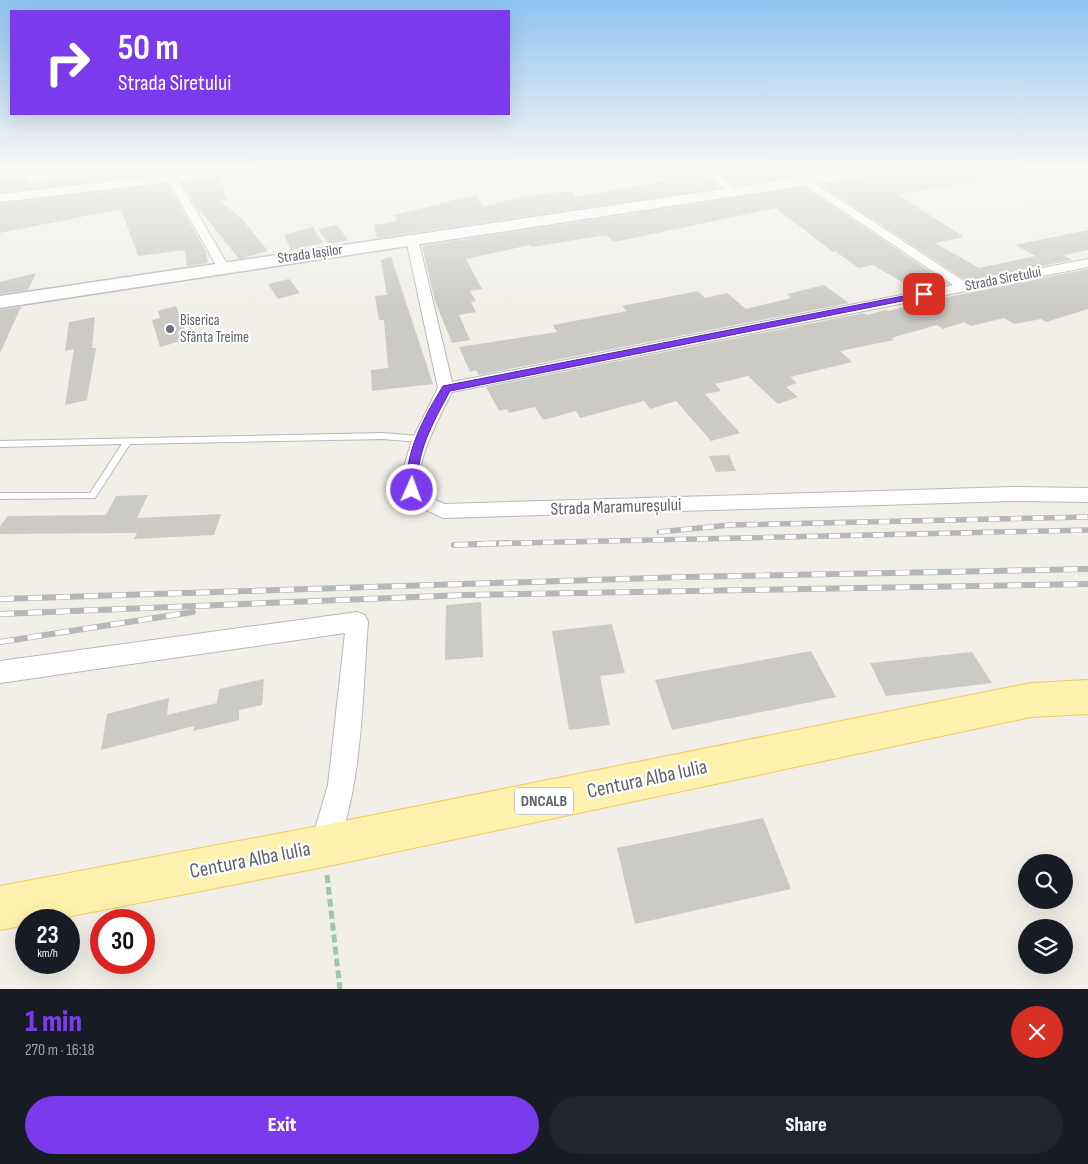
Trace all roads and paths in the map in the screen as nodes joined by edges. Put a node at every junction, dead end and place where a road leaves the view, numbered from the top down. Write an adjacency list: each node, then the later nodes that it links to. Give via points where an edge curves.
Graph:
1 (193, 215): 6 (street)
2 (572, 215): 4 (street, Strada Iașilor)
3 (856, 215): 7 (street)
4 (412, 239): 6 (street, Strada Iașilor); 9 (street)
5 (1088, 263): 7 (street, Strada Siretului)
6 (223, 267): 8 (street, Strada Iașilor)
7 (963, 286): 9 (street, Strada Siretului)
8 (0, 302)
9 (446, 388): 10 (street, Strada Maramureșului)
10 (420, 439): 11 (lane, via 383,436); 13 (street, Strada Maramureșului, via 411,475 412,490 422,502 443,511 1013,494)
11 (126, 443): 12 (lane); 14 (lane, via 92,496)
12 (0, 444)
13 (1088, 495)
14 (0, 496)
15 (0, 672): 17 (street, via 357,622 340,785)
16 (1088, 697): 17 (main road, Centura Alba Iulia / DNCALB, via 1031,700)
17 (324, 846): 18 (main road, Centura Alba Iulia / DNCALB); 19 (path)
18 (0, 908)
19 (340, 989)

